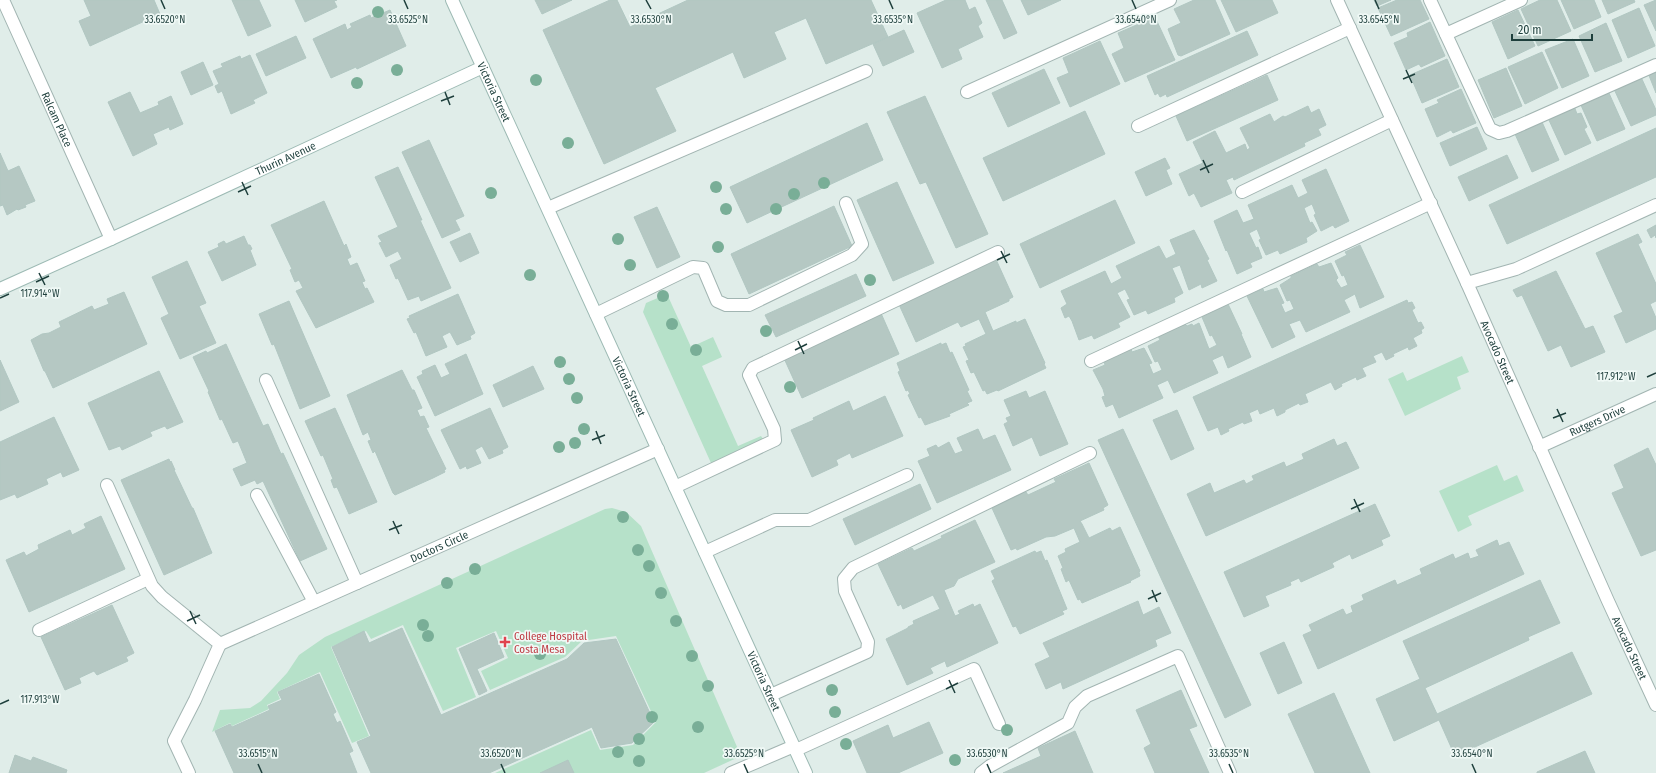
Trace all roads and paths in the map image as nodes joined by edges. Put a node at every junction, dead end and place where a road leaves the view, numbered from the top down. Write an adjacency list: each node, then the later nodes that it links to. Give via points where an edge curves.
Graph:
1 (3, 0): 20 (street, Ralcam Place)
2 (452, 0): 10 (street, Victoria Street)
3 (1170, 0): 12 (street)
4 (1337, 0): 7 (street, Avocado Street)
5 (1430, 0): 8 (street)
6 (1521, 0): 8 (street)
7 (1350, 28): 13 (street, Avocado Street); 14 (street)
8 (1446, 34): 9 (street, via 1490,129 1499,133 1507,132)
9 (1656, 65)
10 (483, 67): 19 (street, Victoria Street); 20 (street, Thurin Avenue)
11 (866, 71): 19 (street)
12 (967, 92)
13 (1392, 120): 15 (street); 17 (street, Avocado Street)
14 (1138, 126)
15 (1242, 192)
16 (846, 203): 24 (street, via 862,244 852,256 749,305 726,305 717,301 702,268 693,267)
17 (1431, 203): 22 (street, Avocado Street); 25 (street)
18 (1656, 204): 22 (street, via 1516,269)
19 (548, 208): 24 (street, Victoria Street)
20 (112, 239): 23 (street, Thurin Avenue)
21 (998, 252): 33 (street, via 754,368 749,375 774,429 775,440)
22 (1468, 283): 28 (street, Avocado Street)
23 (0, 289)
24 (596, 314): 29 (street, Victoria Street)
25 (1091, 361)
26 (266, 380): 37 (street)
27 (1656, 394): 28 (street, Rutgers Drive)
28 (1539, 447): 42 (street, Avocado Street)
29 (658, 449): 33 (street, Victoria Street); 37 (street, Doctors Circle)
30 (1090, 453): 41 (street, via 853,568 844,579 845,591 868,642 867,652)
31 (907, 475): 35 (street, via 809,520 775,520)
32 (106, 485): 36 (street)
33 (676, 487): 35 (street, Victoria Street)
34 (257, 495): 38 (street)
35 (705, 552): 41 (street, Victoria Street)
36 (148, 579): 39 (street); 40 (street, via 162,597)
37 (357, 583): 38 (street, Doctors Circle)
38 (314, 602): 40 (street, Doctors Circle)
39 (39, 630)
40 (220, 644): 45 (street, via 174,741)
41 (771, 695): 44 (street, Victoria Street)
42 (1656, 705)
43 (999, 724): 44 (street, via 974,669)
44 (795, 748): 46 (street); 47 (street, Victoria Street)
45 (189, 773)
46 (731, 773)
47 (806, 773)
48 (981, 773): 49 (street, via 1068,723 1075,707 1087,696 1178,656)
49 (1230, 773)

